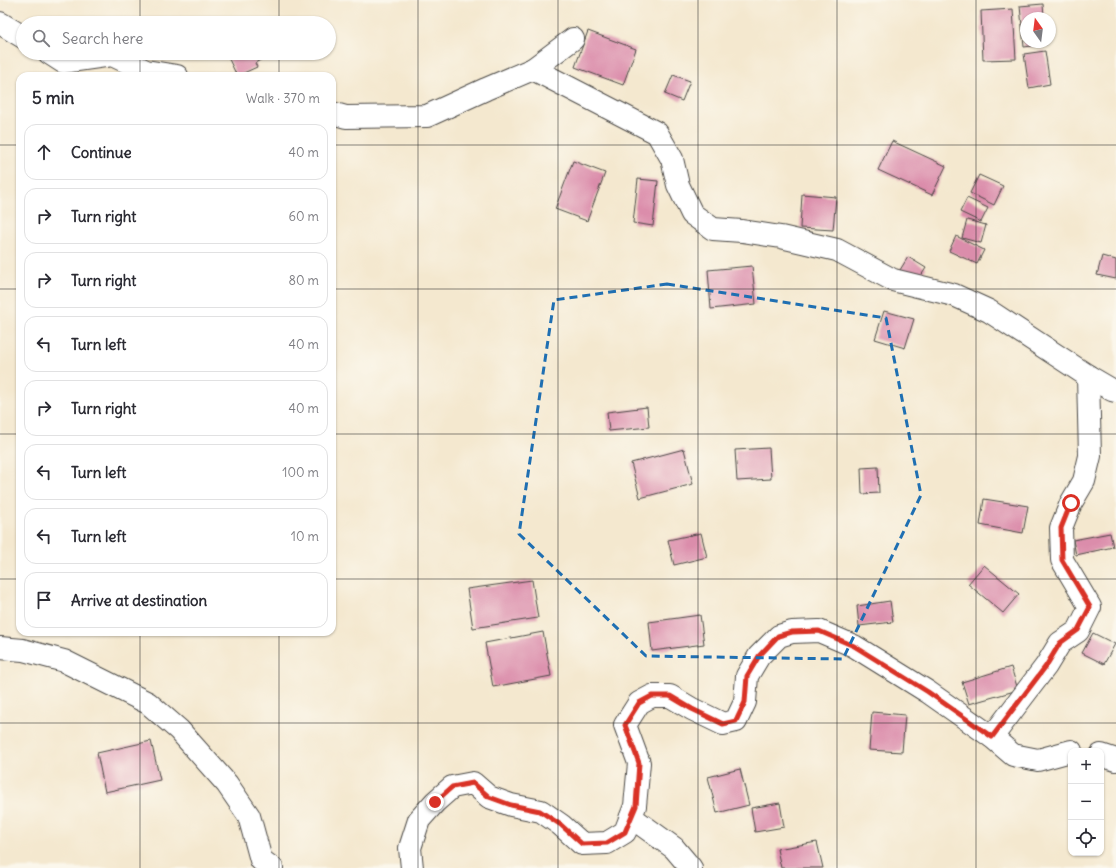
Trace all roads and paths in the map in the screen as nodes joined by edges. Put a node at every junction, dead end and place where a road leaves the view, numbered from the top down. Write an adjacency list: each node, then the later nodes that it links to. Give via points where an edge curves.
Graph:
1 (0, 23): 2 (street)
2 (16, 33)
3 (573, 39): 7 (street)
4 (60, 60): 5 (street)
5 (77, 60)
6 (123, 60): 8 (street)
7 (533, 69): 9 (street, via 427,116 346,117); 10 (street, via 657,133 672,159 678,185 692,214 713,228 781,237 837,250 893,280 954,295 990,311)
8 (152, 72)
9 (336, 114)
10 (1088, 376): 11 (street); 13 (street, via 1090,456 1084,481 1071,503 1061,528 1062,560 1090,607 1078,630 1060,643 1046,666)
11 (1116, 391)
12 (0, 648): 18 (street, via 23,650 64,661 148,703 180,730 227,784 249,816 261,860)
13 (992, 737): 14 (street, via 1013,755 1038,760); 17 (street, via 928,692 854,646 819,631 792,632 778,636 759,656 747,676 745,702 736,721 723,724 670,696 652,696 639,703 625,725 639,763 636,806)
14 (1068, 752)
15 (1104, 756): 16 (street)
16 (1116, 760)
17 (631, 818): 19 (street, via 625,832 607,843 582,844 540,811 489,797 473,783 452,787 419,820 410,848); 20 (street, via 674,848)
18 (272, 868)
19 (412, 868)
20 (692, 868)

